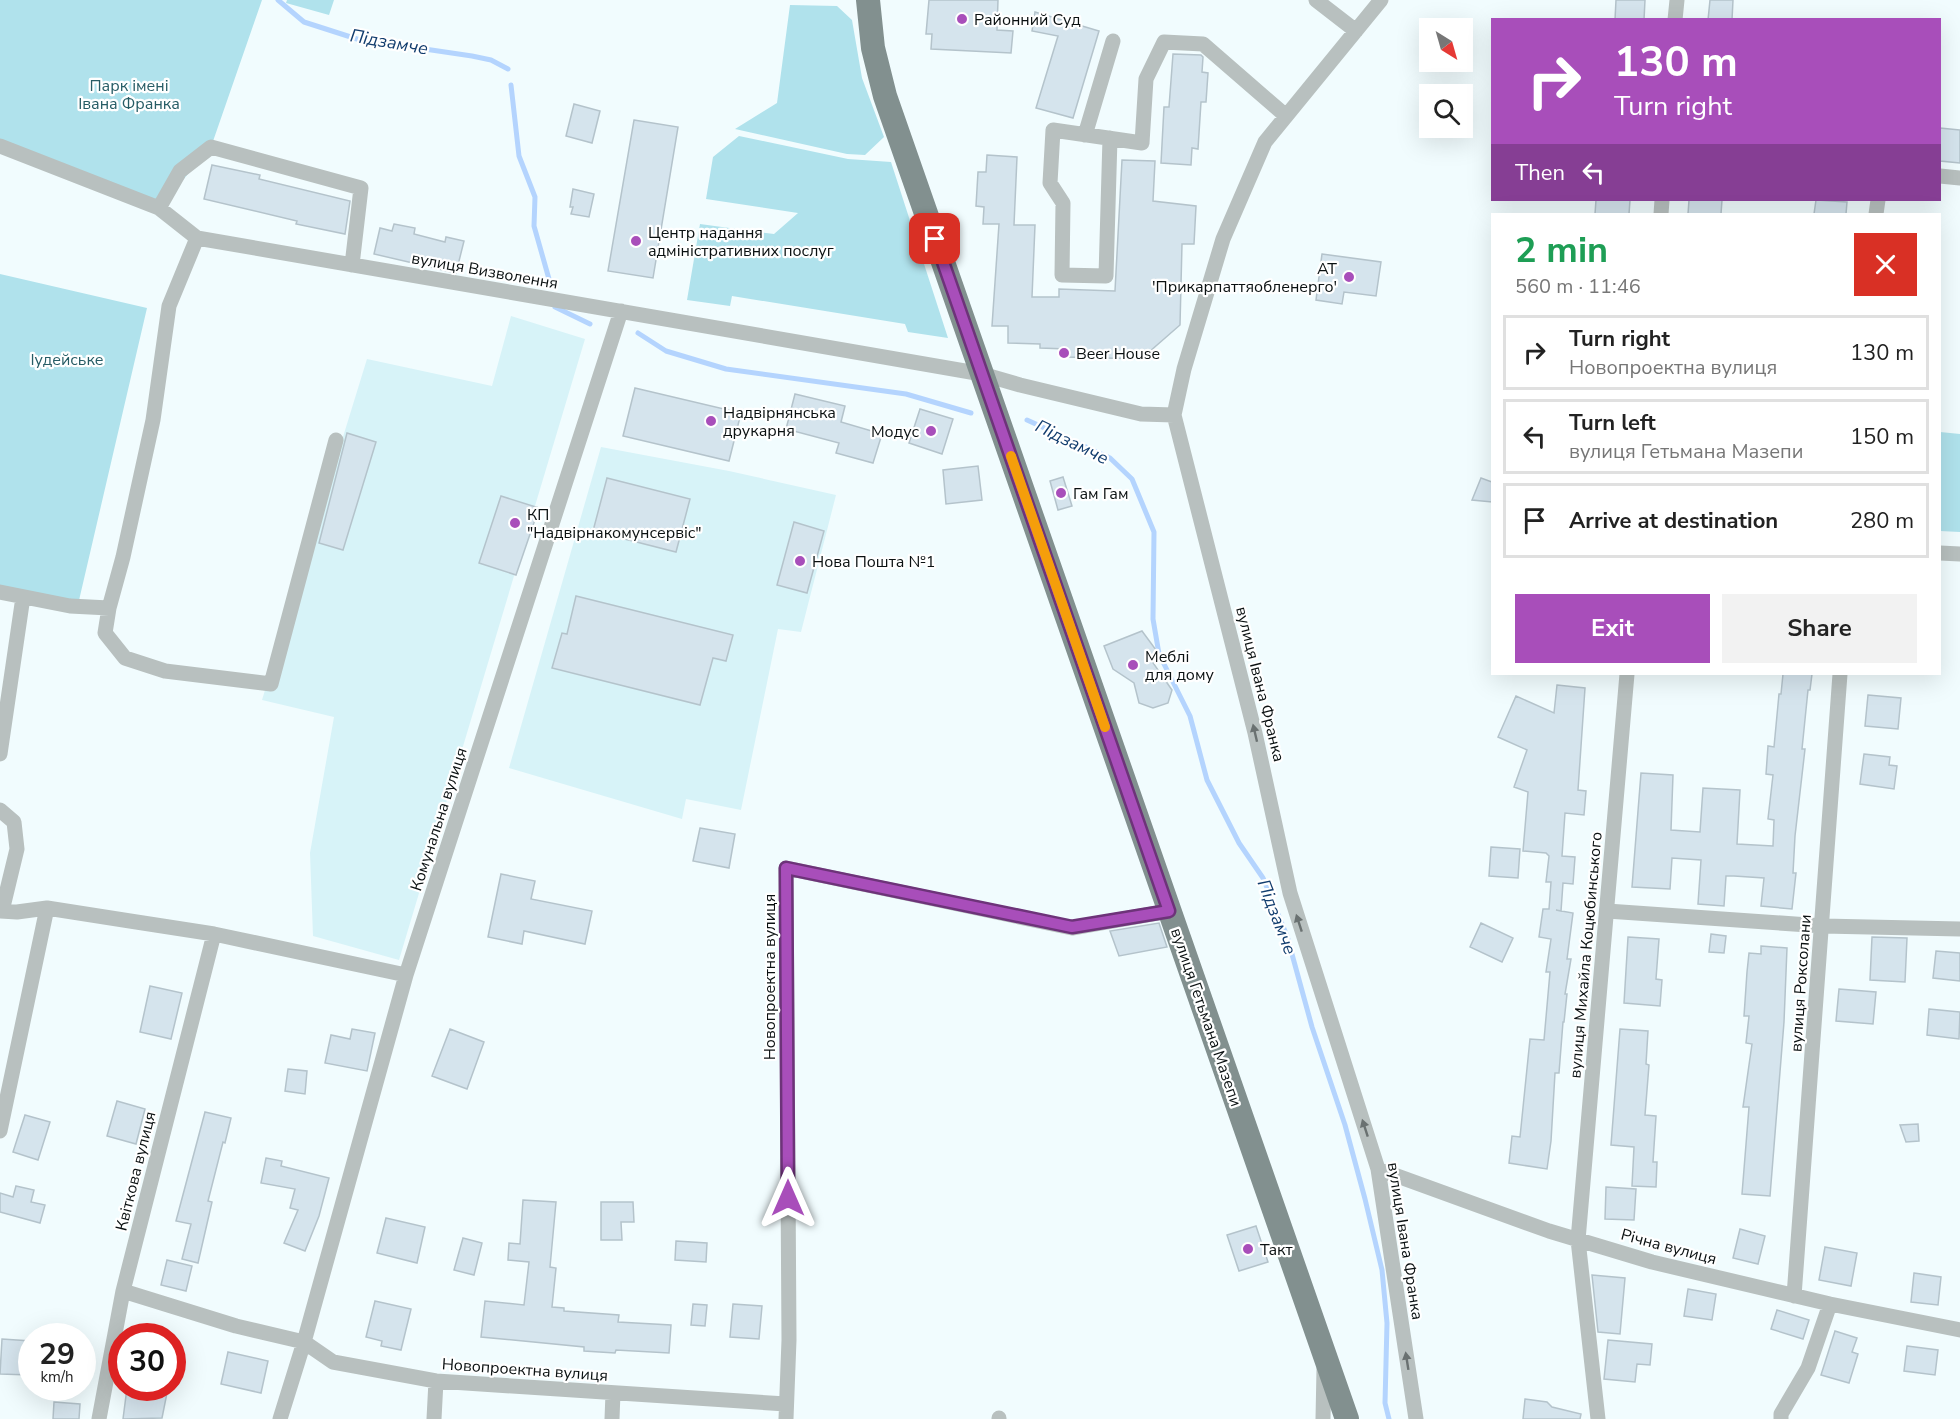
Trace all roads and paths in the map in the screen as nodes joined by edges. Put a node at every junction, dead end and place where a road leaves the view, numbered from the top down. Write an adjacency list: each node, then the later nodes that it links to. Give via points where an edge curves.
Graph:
1 (868, 0): 18 (main road, вулиця Гетьмана Мазепи, via 873,48 885,96)
2 (1316, 0): 6 (street)
3 (1381, 0): 6 (street, вулиця Івана Франка)
4 (1677, 0): 5 (street)
5 (1675, 18)
6 (1356, 32): 8 (street, вулиця Івана Франка)
7 (1113, 41): 9 (street)
8 (1286, 116): 10 (street, via 1203,44 1164,42 1146,79 1142,143); 19 (street, вулиця Івана Франка, via 1264,142 1223,238)
9 (1085, 135): 10 (street); 10 (street, via 1053,130 1050,183 1063,202 1062,275 1106,276)
10 (1110, 138)
11 (0, 146): 14 (street, вулиця Визволення)
12 (1941, 176): 13 (street)
13 (1960, 178)
14 (159, 208): 15 (street, вулиця Визволення); 16 (street, via 180,171 211,147 361,188)
15 (196, 238): 16 (street, вулиця Визволення); 25 (street, via 169,306 153,420)
16 (352, 265): 17 (street, вулиця Визволення)
17 (621, 311): 18 (street, вулиця Визволення); 37 (street, Комунальна вулиця)
18 (982, 374): 19 (street, вулиця Визволення, via 1141,414); 32 (main road, вулиця Гетьмана Мазепи)
19 (1174, 415): 39 (street, вулиця Івана Франка, one-way to 19, via 1290,893 1256,733)
20 (336, 440): 25 (street, via 271,684 165,671 124,658 105,633)
21 (1941, 553): 22 (street)
22 (1960, 554)
23 (0, 592): 24 (street)
24 (23, 597): 25 (street); 28 (street)
25 (109, 608)
26 (1627, 675): 33 (street, вулиця Михайла Коцюбинського)
27 (1840, 675): 34 (street, вулиця Роксолани)
28 (0, 754)
29 (0, 810): 31 (street, via 14,822 16,849)
30 (47, 908): 31 (street); 36 (street); 38 (street)
31 (1, 911)
32 (1169, 911): 46 (main road, вулиця Гетьмана Мазепи); 49 (street, Новопроектна вулиця, via 1072,927 786,868)
33 (1607, 911): 34 (street); 40 (street, вулиця Михайла Коцюбинського)
34 (1822, 926): 35 (street); 42 (street, вулиця Роксолани)
35 (1960, 930)
36 (214, 934): 37 (street); 41 (street, Квіткова вулиця)
37 (406, 975): 45 (street, Комунальна вулиця)
38 (0, 1131)
39 (1378, 1169): 40 (street, Річна вулиця); 56 (street, вулиця Івана Франка, one-way to 39)
40 (1578, 1240): 42 (street, Річна вулиця); 57 (street, вулиця Михайла Коцюбинського)
41 (123, 1291): 45 (street, via 236,1326); 50 (street, Квіткова вулиця)
42 (1794, 1296): 43 (street, Річна вулиця)
43 (1830, 1304): 44 (street, Річна вулиця); 58 (street, via 1808,1368)
44 (1960, 1330)
45 (304, 1342): 47 (street, Новопроектна вулиця, via 333,1362); 51 (street, Комунальна вулиця)
46 (1324, 1351): 54 (street); 55 (main road, вулиця Гетьмана Мазепи)
47 (436, 1381): 48 (street, Новопроектна вулиця); 52 (street)
48 (613, 1393): 49 (street, Новопроектна вулиця); 53 (street)
49 (786, 1411)
50 (99, 1419)
51 (280, 1419)
52 (434, 1419)
53 (612, 1419)
54 (1323, 1419)
55 (1347, 1419)
56 (1416, 1419)
57 (1598, 1419)
58 (1781, 1419)

